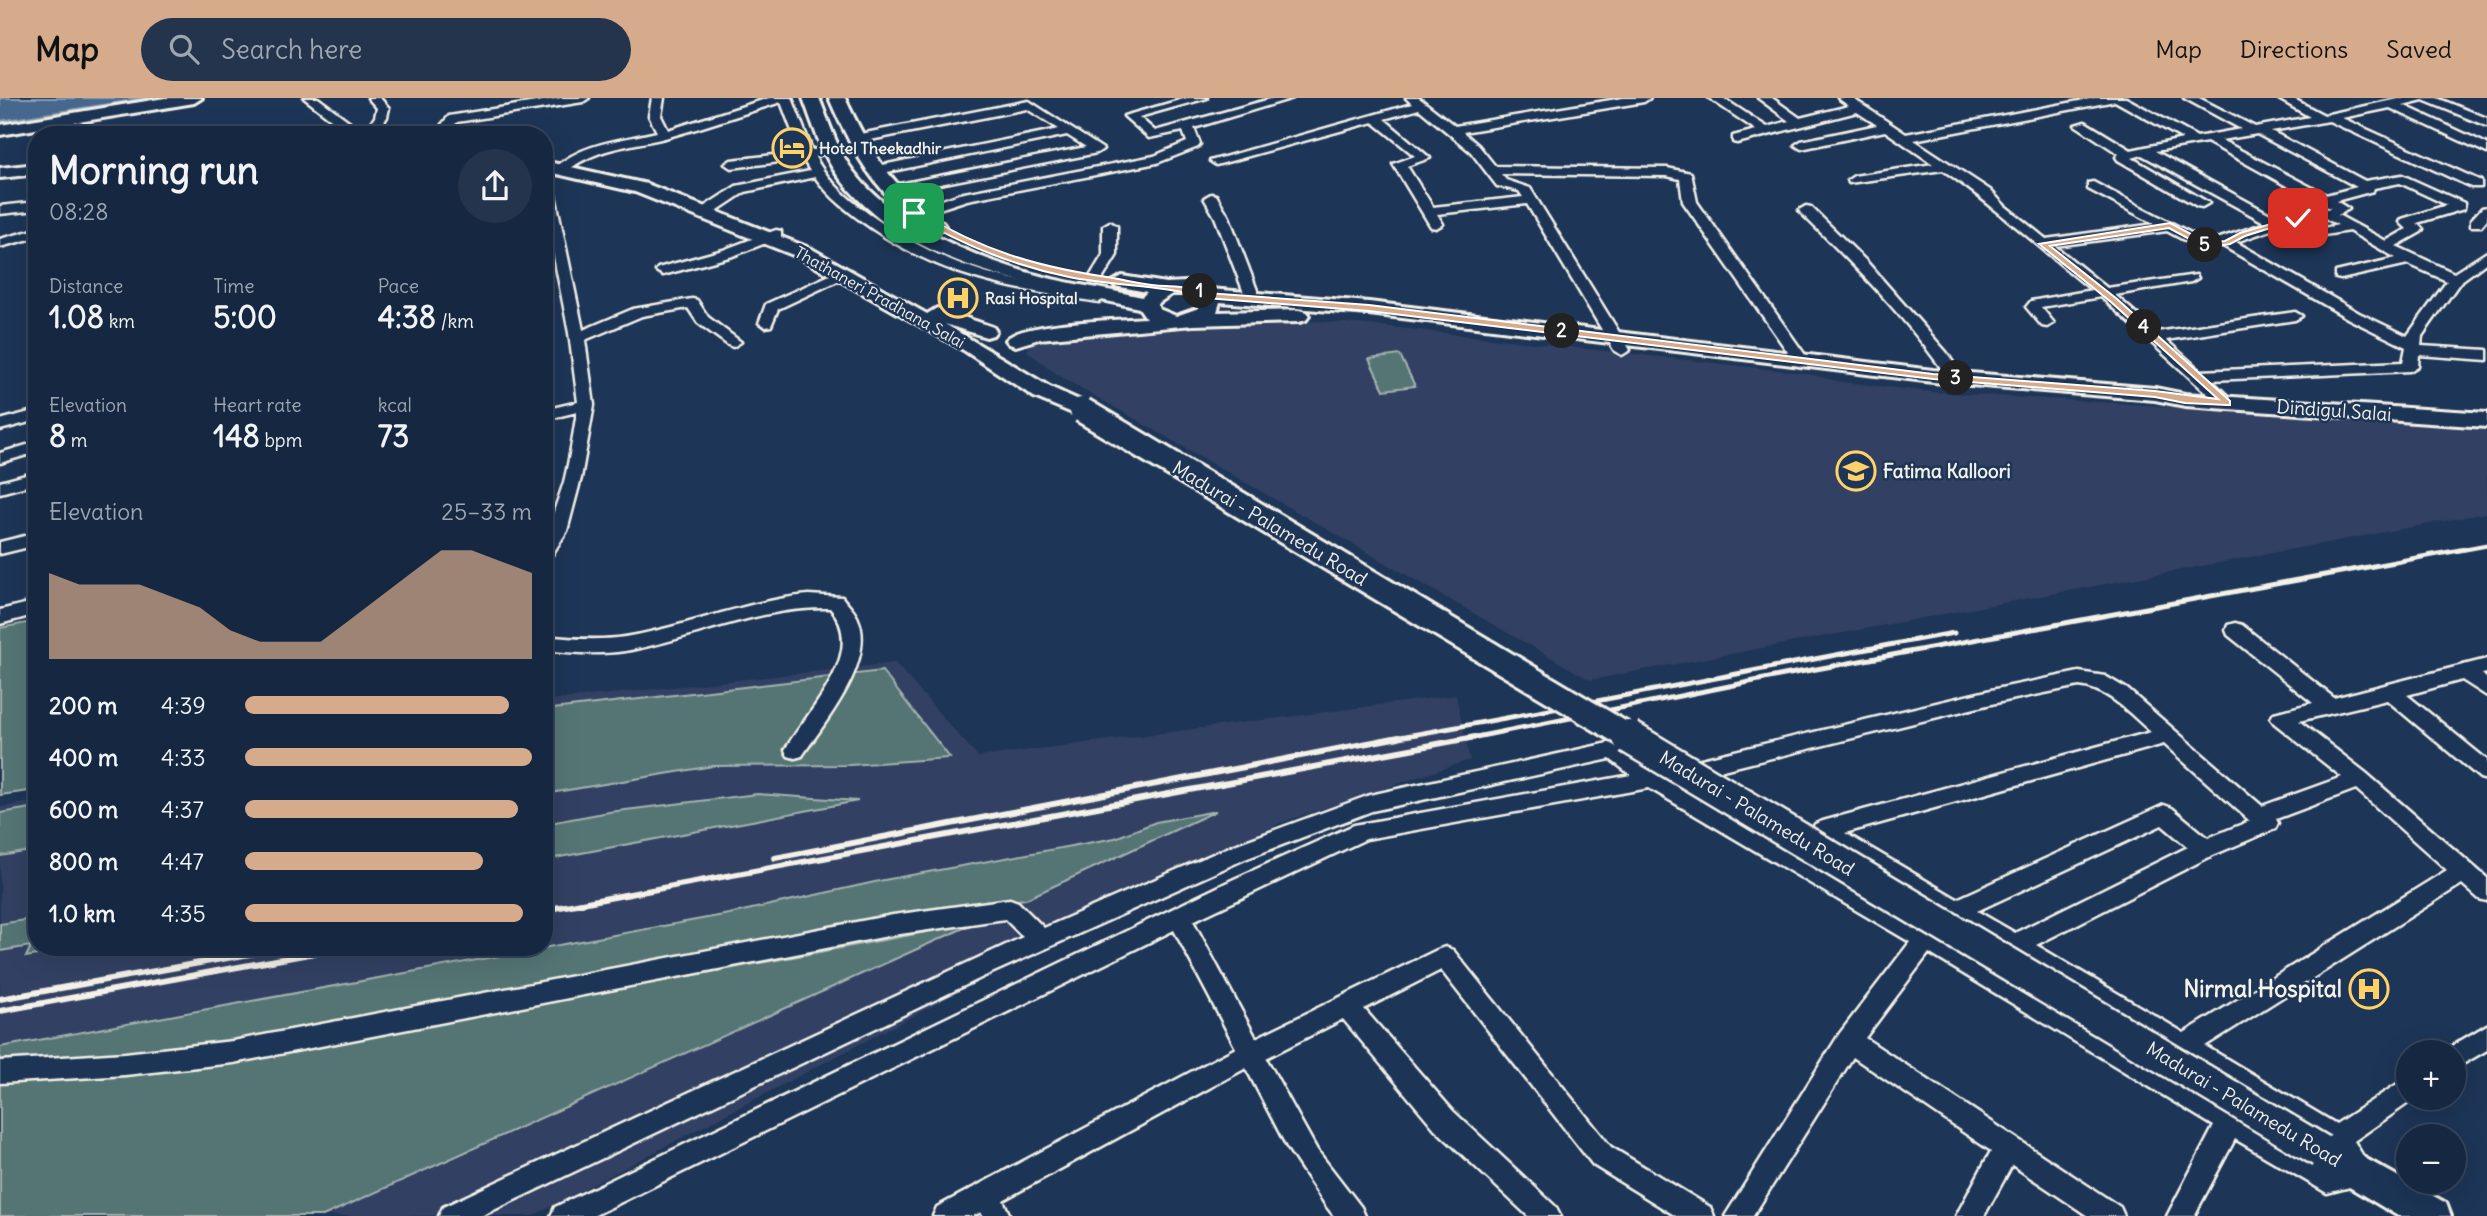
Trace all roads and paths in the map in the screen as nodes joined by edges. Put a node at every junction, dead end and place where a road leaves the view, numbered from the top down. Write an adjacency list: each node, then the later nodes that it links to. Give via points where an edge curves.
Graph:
1 (164, 98): 30 (main road)
2 (194, 98): 37 (main road)
3 (310, 98): 32 (street)
4 (374, 98): 33 (street, via 383,108)
5 (583, 98): 34 (street, via 453,119)
6 (657, 98): 42 (street, via 655,116)
7 (783, 98): 42 (street); 51 (street)
8 (811, 98): 50 (main road)
9 (836, 98): 44 (main road)
10 (1201, 98): 35 (street, via 1130,116 1153,135)
11 (1287, 98): 35 (street)
12 (1644, 98): 22 (street)
13 (1715, 98): 40 (street)
14 (1764, 98): 28 (street)
15 (2115, 98): 43 (street); 46 (street)
16 (2190, 98): 41 (street)
17 (2283, 98): 27 (street)
18 (2346, 98): 25 (street)
19 (2413, 98): 24 (street)
20 (2427, 98): 29 (street)
21 (1416, 100): 26 (street); 38 (street)
22 (1614, 100): 38 (street)
23 (1850, 101): 28 (street); 36 (street)
24 (2392, 104): 25 (street); 48 (street)
25 (2369, 110): 27 (street)
26 (1376, 118): 53 (street); 77 (street, via 1424,158 1399,164)
27 (2326, 118): 41 (street); 64 (street)
28 (1798, 122): 40 (street)
29 (2487, 122)
30 (0, 124)
31 (2081, 125): 52 (street)
32 (346, 126)
33 (375, 126)
34 (447, 126)
35 (1187, 126): 80 (street, via 1194,144 1157,159 964,197)
36 (1887, 127): 43 (street); 47 (street)
37 (0, 130)
38 (1453, 130): 59 (street)
39 (1069, 131): 44 (street, via 1029,105); 60 (street); 67 (street, via 1097,149)
40 (1765, 131): 45 (street)
41 (2256, 131): 46 (street); 65 (street)
42 (664, 134): 56 (street, via 601,146)
43 (1904, 138): 55 (street)
44 (855, 139): 60 (main road)
45 (1737, 139)
46 (2203, 140): 49 (street); 72 (street)
47 (1801, 145)
48 (2487, 149)
49 (2143, 150): 52 (street); 84 (street)
50 (835, 151): 51 (street); 105 (main road, via 844,172 887,217 940,245 1008,272)
51 (809, 154): 54 (street); 62 (street)
52 (2128, 154): 73 (street, via 2122,158)
53 (1216, 162)
54 (731, 164)
55 (1945, 166): 63 (street); 93 (street, via 1986,193)
56 (553, 167)
57 (28, 170): 61 (main road)
58 (553, 170): 79 (main road, Thathaneri Pradhana Salai, via 641,188)
59 (1492, 170): 71 (street, via 1502,183 1524,188); 121 (street, via 1686,176 1690,202)
60 (873, 171): 67 (main road)
61 (0, 173)
62 (817, 173): 79 (street, via 741,189); 105 (street, via 875,225 962,271 1099,298)
63 (1854, 180)
64 (2482, 183): 69 (street, via 2469,187)
65 (2366, 185): 72 (street, via 2365,190); 94 (street, via 2402,179 2459,206 2407,222 2416,229)
66 (2092, 186): 86 (street)
67 (889, 191): 80 (main road)
68 (553, 193): 115 (street)
69 (2487, 196)
70 (1211, 198): 107 (street)
71 (1531, 200): 77 (street); 117 (street)
72 (2323, 200): 81 (street, via 2342,209)
73 (2202, 203)
74 (28, 207): 76 (street)
75 (1806, 209): 123 (street, via 1861,264 1942,356)
76 (0, 210)
77 (1429, 211): 83 (street)
78 (2487, 211): 82 (street)
79 (704, 213): 88 (main road, Thathaneri Pradhana Salai)
80 (914, 213): 100 (main road, via 954,237 1007,259)
81 (2327, 214): 84 (street); 87 (street)
82 (2476, 223)
83 (1436, 224)
84 (2278, 224): 92 (street)
85 (1110, 226): 100 (street, via 1110,256)
86 (2170, 226): 92 (street, via 2206,246); 93 (street)
87 (2350, 227): 90 (street); 94 (street)
88 (763, 234): 97 (street, via 728,253); 98 (main road, Thathaneri Pradhana Salai); 113 (main road, Thathaneri Pradhana Salai, via 824,251 933,312)
89 (28, 235): 91 (street)
90 (2305, 236)
91 (0, 243)
92 (2227, 243): 118 (street)
93 (2043, 244): 104 (street)
94 (2386, 246): 96 (street)
95 (2487, 256): 102 (street)
96 (2409, 259): 99 (street); 102 (street)
97 (663, 271)
98 (841, 274): 111 (street, via 771,307); 119 (main road, Thathaneri Pradhana Salai)
99 (2341, 275)
100 (1096, 278): 103 (main road)
101 (2191, 278): 104 (street)
102 (2455, 279): 118 (street, via 2415,336)
103 (1166, 289): 106 (main road, via 1184,287); 108 (main road, via 1153,295)
104 (2103, 292): 112 (street, via 2035,304); 114 (street)
105 (1105, 295): 108 (main road)
106 (1206, 295): 107 (main road, Dindigul Salai); 110 (main road, via 1211,306 1208,311)
107 (1254, 298): 117 (main road, Dindigul Salai, via 1369,308)
108 (1148, 306): 110 (main road, via 1157,317); 113 (main road, via 1124,319)
109 (2295, 316): 114 (street)
110 (1184, 320): 113 (main road, Dindigul Salai); 117 (main road, Dindigul Salai, via 1310,316)
111 (766, 323)
112 (2047, 323)
113 (1003, 337): 119 (main road, via 972,340); 119 (main road, via 1003,352 991,355); 127 (main road, Madurai - Palamedu Road, via 1029,369)
114 (2155, 337): 122 (street)
115 (577, 338): 116 (street, via 638,312 692,303 703,320); 126 (street)
116 (733, 342)
117 (1618, 344): 121 (main road, Dindigul Salai); 124 (main road, Dindigul Salai, via 1942,388)
118 (2413, 348): 120 (street); 122 (street, via 2410,366)
119 (974, 349): 127 (main road, Madurai - Palamedu Road, via 1042,392)
120 (2487, 355)
121 (1802, 362): 123 (main road, Dindigul Salai)
122 (2199, 376): 125 (street)
123 (1955, 378): 124 (main road, Dindigul Salai)
124 (2185, 400): 125 (main road, Dindigul Salai)
125 (2227, 403): 130 (main road, Dindigul Salai)
126 (586, 405): 128 (street); 136 (street, via 573,478)
127 (1082, 410): 171 (main road, Madurai - Palamedu Road, bridge)
128 (553, 413)
129 (28, 417): 131 (street)
130 (2486, 420)
131 (0, 425)
132 (28, 450): 133 (street)
133 (0, 458)
134 (28, 480): 135 (street)
135 (0, 488)
136 (553, 527)
137 (28, 541): 138 (street)
138 (0, 548)
139 (28, 609): 140 (street)
140 (0, 617)
141 (2235, 630): 147 (street)
142 (553, 644): 149 (street, via 624,644 761,609 816,600 835,602 849,620 853,648 836,688)
143 (2487, 666): 144 (street)
144 (2465, 672): 145 (street); 146 (street)
145 (2487, 689)
146 (2390, 692): 147 (street); 150 (street)
147 (2330, 706): 152 (street, via 2281,718)
148 (2168, 735): 151 (street, via 2120,694 2098,681 2079,679 1991,696); 153 (street); 157 (street, via 1823,830)
149 (795, 750)
150 (2487, 772)
151 (1652, 779): 158 (street, via 1362,831); 159 (street); 160 (street, via 1613,750 1370,803 1237,853)
152 (2359, 779): 153 (street); 155 (street)
153 (2260, 816): 154 (street, via 2267,823)
154 (2204, 849): 157 (street, via 2164,814); 161 (street)
155 (2463, 872): 156 (street); 165 (street)
156 (2487, 892)
157 (1956, 909): 161 (street)
158 (1180, 919): 167 (street); 175 (street)
159 (1926, 939): 164 (street); 170 (street)
160 (1041, 940): 168 (street, via 1010,909 893,925 233,1052); 176 (street)
161 (2017, 944): 165 (street)
162 (1346, 1005): 167 (street); 179 (street, via 1444,1120); 180 (street, via 1445,957 1602,1156)
163 (2487, 1036): 166 (street)
164 (1849, 1041): 172 (street); 181 (street)
165 (2184, 1046): 171 (street)
166 (2466, 1050)
167 (1251, 1053): 174 (street); 178 (street, via 1303,1154)
168 (0, 1072)
169 (2396, 1097): 171 (street)
170 (2230, 1122): 173 (street, via 2327,1180); 184 (street)
171 (2329, 1144): 173 (main road, Madurai - Palamedu Road)
172 (2008, 1147): 182 (street); 183 (street)
173 (2360, 1173): 185 (main road, Madurai - Palamedu Road)
174 (992, 1206): 177 (street)
175 (565, 1215)
176 (452, 1216)
177 (946, 1216)
178 (1352, 1216)
179 (1547, 1216)
180 (1701, 1216)
181 (1738, 1216)
182 (1969, 1216)
183 (2111, 1216)
184 (2180, 1216)
185 (2433, 1216)

